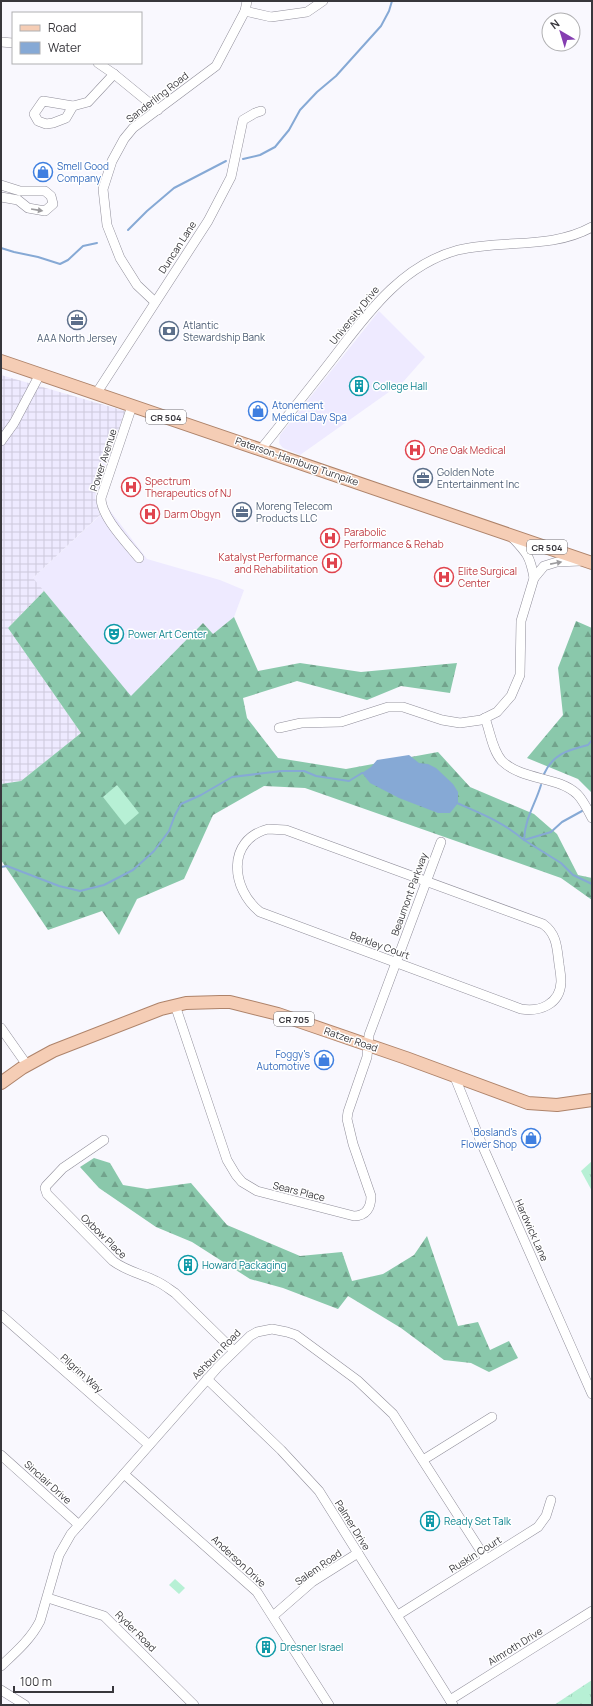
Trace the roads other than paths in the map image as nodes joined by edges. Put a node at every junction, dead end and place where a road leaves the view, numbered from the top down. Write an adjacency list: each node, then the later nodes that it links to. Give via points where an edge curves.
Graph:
1 (247, 1): 3 (street, Sanderling Road)
2 (323, 1): 3 (street, via 306,12 271,17)
3 (245, 11): 9 (street, Sanderling Road, via 216,66)
4 (1, 42): 5 (street)
5 (12, 43)
6 (99, 64): 7 (street)
7 (114, 74): 8 (street, via 88,102); 9 (street)
8 (73, 106)
9 (158, 110): 14 (street, Sanderling Road, via 133,128 124,139 112,161 103,189 107,225 120,258 137,286)
10 (261, 111): 14 (street, Duncan Lane, via 243,120 231,177 222,196)
11 (1, 184): 12 (street, one-way to 11, via 12,194)
12 (1, 197)
13 (592, 227): 20 (street, University Drive, via 546,242 484,245 457,250 414,271 392,288 376,305)
14 (155, 302): 17 (street, Duncan Lane)
15 (1, 361): 16 (main road, Paterson-Hamburg Turnpike / CR 504)
16 (40, 374): 17 (main road, Paterson-Hamburg Turnpike / CR 504); 19 (street, via 14,423)
17 (96, 394): 18 (main road, Paterson-Hamburg Turnpike / CR 504)
18 (132, 406): 20 (main road, Paterson-Hamburg Turnpike / CR 504); 22 (street, Power Avenue, via 101,504 105,514)
19 (1, 441)
20 (260, 449): 21 (main road, Paterson-Hamburg Turnpike / CR 504)
21 (510, 535): 23 (main road, Paterson-Hamburg Turnpike / CR 504); 24 (street, via 526,552 531,561)
22 (139, 558)
23 (588, 562): 24 (street, one-way to 23, via 544,566 557,562)
24 (534, 578): 25 (street, via 521,621 520,675 511,696 498,712)
25 (485, 718): 26 (street, via 460,723 442,720 403,706 388,707 341,722 301,723); 27 (street, via 502,761 524,774 568,787 578,795)
26 (279, 728)
27 (592, 818)
28 (441, 842): 29 (street, Beaumont Parkway)
29 (426, 881): 30 (street, Beaumont Parkway); 30 (street, Berkley Court, via 548,927 557,943 561,983 559,991 553,1001 544,1008 521,1009); 30 (street, Berkley Court, via 286,830 268,829 258,833 247,841 239,853 237,867 240,885 248,902 260,912)
30 (396, 963): 33 (street, Beaumont Parkway, via 369,1035)
31 (175, 1005): 33 (main road, Ratzer Road / CR 705, via 230,1002 278,1014); 33 (street, Sears Place, via 227,1160 236,1175 257,1191 354,1216 368,1211 371,1202 347,1119 367,1057); 34 (main road, Ratzer Road / CR 705, via 53,1051)
32 (1, 1028): 34 (street)
33 (368, 1045): 35 (main road, Ratzer Road / CR 705)
34 (27, 1065): 36 (main road, Ratzer Road / CR 705)
35 (454, 1075): 37 (main road, Ratzer Road / CR 705, via 528,1103 557,1105); 42 (street, Hardwick Lane)
36 (1, 1083)
37 (592, 1100)
38 (104, 1140): 40 (street, Oxbow Place, via 63,1168 46,1186 47,1194 113,1261 125,1269 166,1286)
39 (1, 1315): 44 (street, Pilgrim Way)
40 (234, 1350): 41 (street, Ashburn Road); 46 (street, Ashburn Road, via 250,1336 263,1330 278,1330 296,1335 357,1380 393,1414)
41 (207, 1379): 44 (street, Ashburn Road); 50 (street, Palmer Drive, via 302,1472 318,1491)
42 (592, 1394)
43 (492, 1417): 46 (street)
44 (149, 1445): 47 (street, Ashburn Road)
45 (1, 1456): 49 (street, Sinclair Drive)
46 (423, 1460): 51 (street, Ashburn Road)
47 (124, 1474): 49 (street, Ashburn Road); 54 (street, Anderson Drive, via 252,1587)
48 (551, 1500): 51 (street, Ruskin Court, via 546,1516 538,1527)
49 (79, 1525): 52 (street, Ashburn Road, via 59,1555)
50 (358, 1553): 54 (street, Salem Road, via 312,1582); 55 (street, Palmer Drive)
51 (486, 1559): 55 (street, Ruskin Court)
52 (48, 1598): 56 (street, Ashburn Road, via 36,1630); 60 (street, Ryder Road, via 104,1616)
53 (592, 1611): 58 (street, Almroth Drive)
54 (273, 1616): 61 (street, Anderson Drive)
55 (398, 1616): 58 (street, Palmer Drive)
56 (1, 1666)
57 (1, 1690): 59 (street)
58 (452, 1703)
59 (24, 1705)
60 (194, 1705)
61 (329, 1705)

